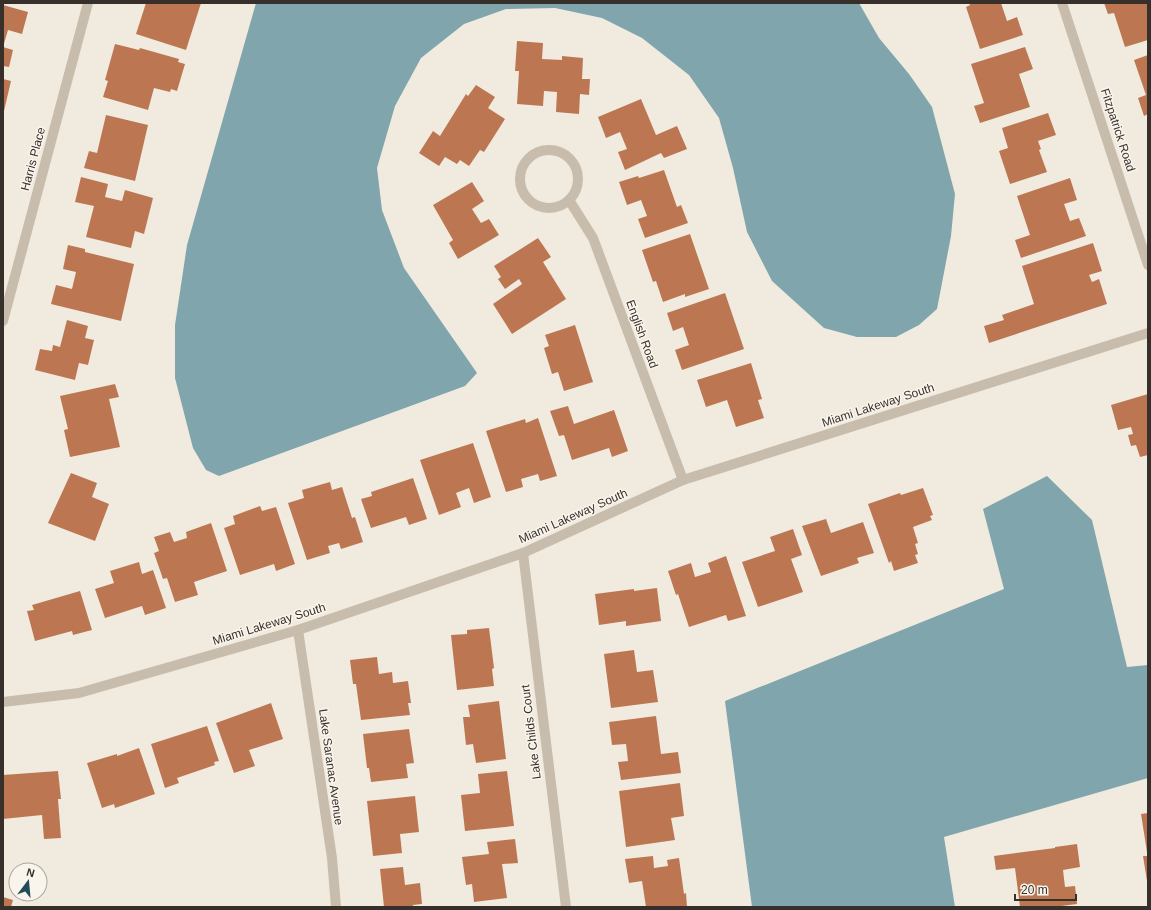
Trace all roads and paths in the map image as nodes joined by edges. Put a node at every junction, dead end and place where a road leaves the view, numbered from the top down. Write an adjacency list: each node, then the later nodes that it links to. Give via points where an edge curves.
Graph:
1 (88, 3): 5 (street, Harris Place)
2 (1062, 3): 4 (street, Fitzpatrick Road)
3 (569, 200): 3 (street, via 578,182 578,172 574,163 558,151 540,151 531,156 521,172 520,181 527,198 543,208 553,208); 7 (street, English Road, via 593,238)
4 (1148, 265)
5 (3, 322)
6 (1148, 333): 7 (street, Miami Lakeway South)
7 (683, 480): 8 (street, Miami Lakeway South)
8 (523, 553): 9 (street, Miami Lakeway South); 12 (street, Lake Childs Court)
9 (298, 630): 10 (street, Miami Lakeway South, via 79,693); 11 (street, Lake Saranac Avenue, via 332,858)
10 (3, 702)
11 (336, 907)
12 (566, 907)

